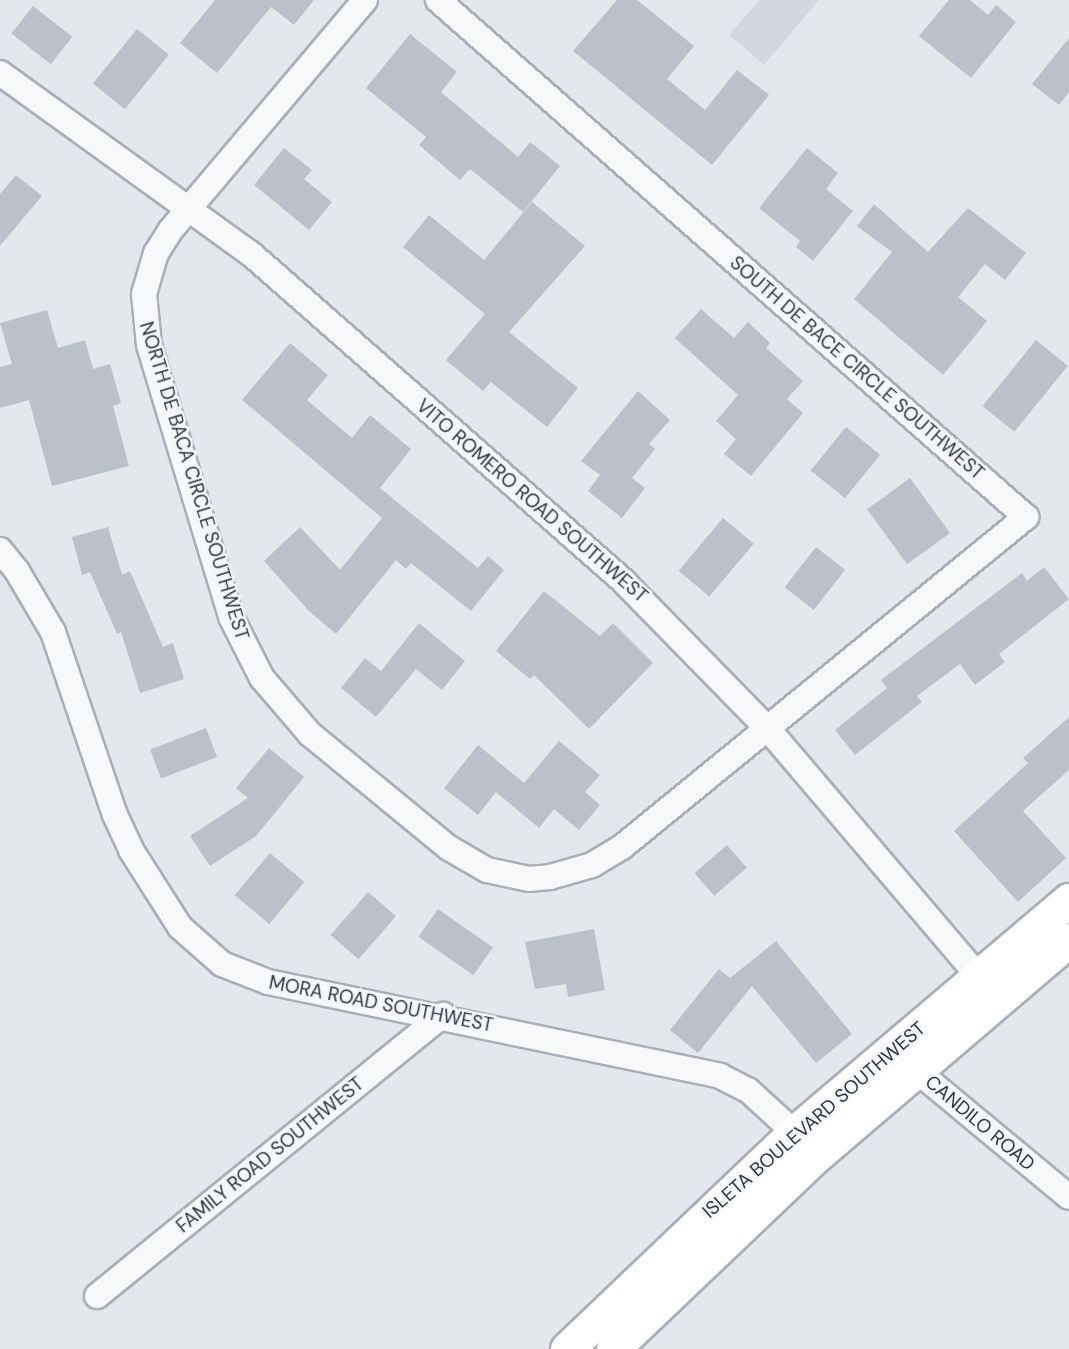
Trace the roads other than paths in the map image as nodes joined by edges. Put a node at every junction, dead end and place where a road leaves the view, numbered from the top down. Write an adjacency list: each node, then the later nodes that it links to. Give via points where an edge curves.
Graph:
1 (365, 0): 4 (street)
2 (438, 0): 6 (street, SOUTH DE BACE CIRCLE SOUTHWEST, via 1026,517)
3 (0, 73): 4 (street, VITO ROMERO ROAD SOUTHWEST)
4 (188, 207): 6 (street, VITO ROMERO ROAD SOUTHWEST, via 250,253 625,583); 6 (street, NORTH DE BACA CIRCLE SOUTHWEST, via 156,253 148,276 144,316 149,345 240,642 262,678 310,734 449,848 487,870 529,879 572,873 606,858)
5 (0, 550): 10 (street, MORA ROAD SOUTHWEST, via 53,632 114,815 180,927 222,964 268,982)
6 (768, 729): 9 (street, VITO ROMERO ROAD SOUTHWEST)
7 (1069, 900): 9 (main road, ISLETA BOULEVARD SOUTHWEST)
8 (1069, 940): 9 (main road, ISLETA BOULEVARD SOUTHWEST)
9 (988, 988): 11 (main road, ISLETA BOULEVARD SOUTHWEST)
10 (443, 1015): 12 (street, MORA ROAD SOUTHWEST, via 720,1076 748,1090); 14 (street, FAMILY ROAD SOUTHWEST)
11 (904, 1059): 12 (main road, ISLETA BOULEVARD SOUTHWEST); 13 (street, CANDILO ROAD)
12 (806, 1143): 15 (main road, ISLETA BOULEVARD SOUTHWEST); 16 (main road, ISLETA BOULEVARD SOUTHWEST)
13 (1069, 1197)
14 (97, 1296)
15 (567, 1349)
16 (613, 1349)

